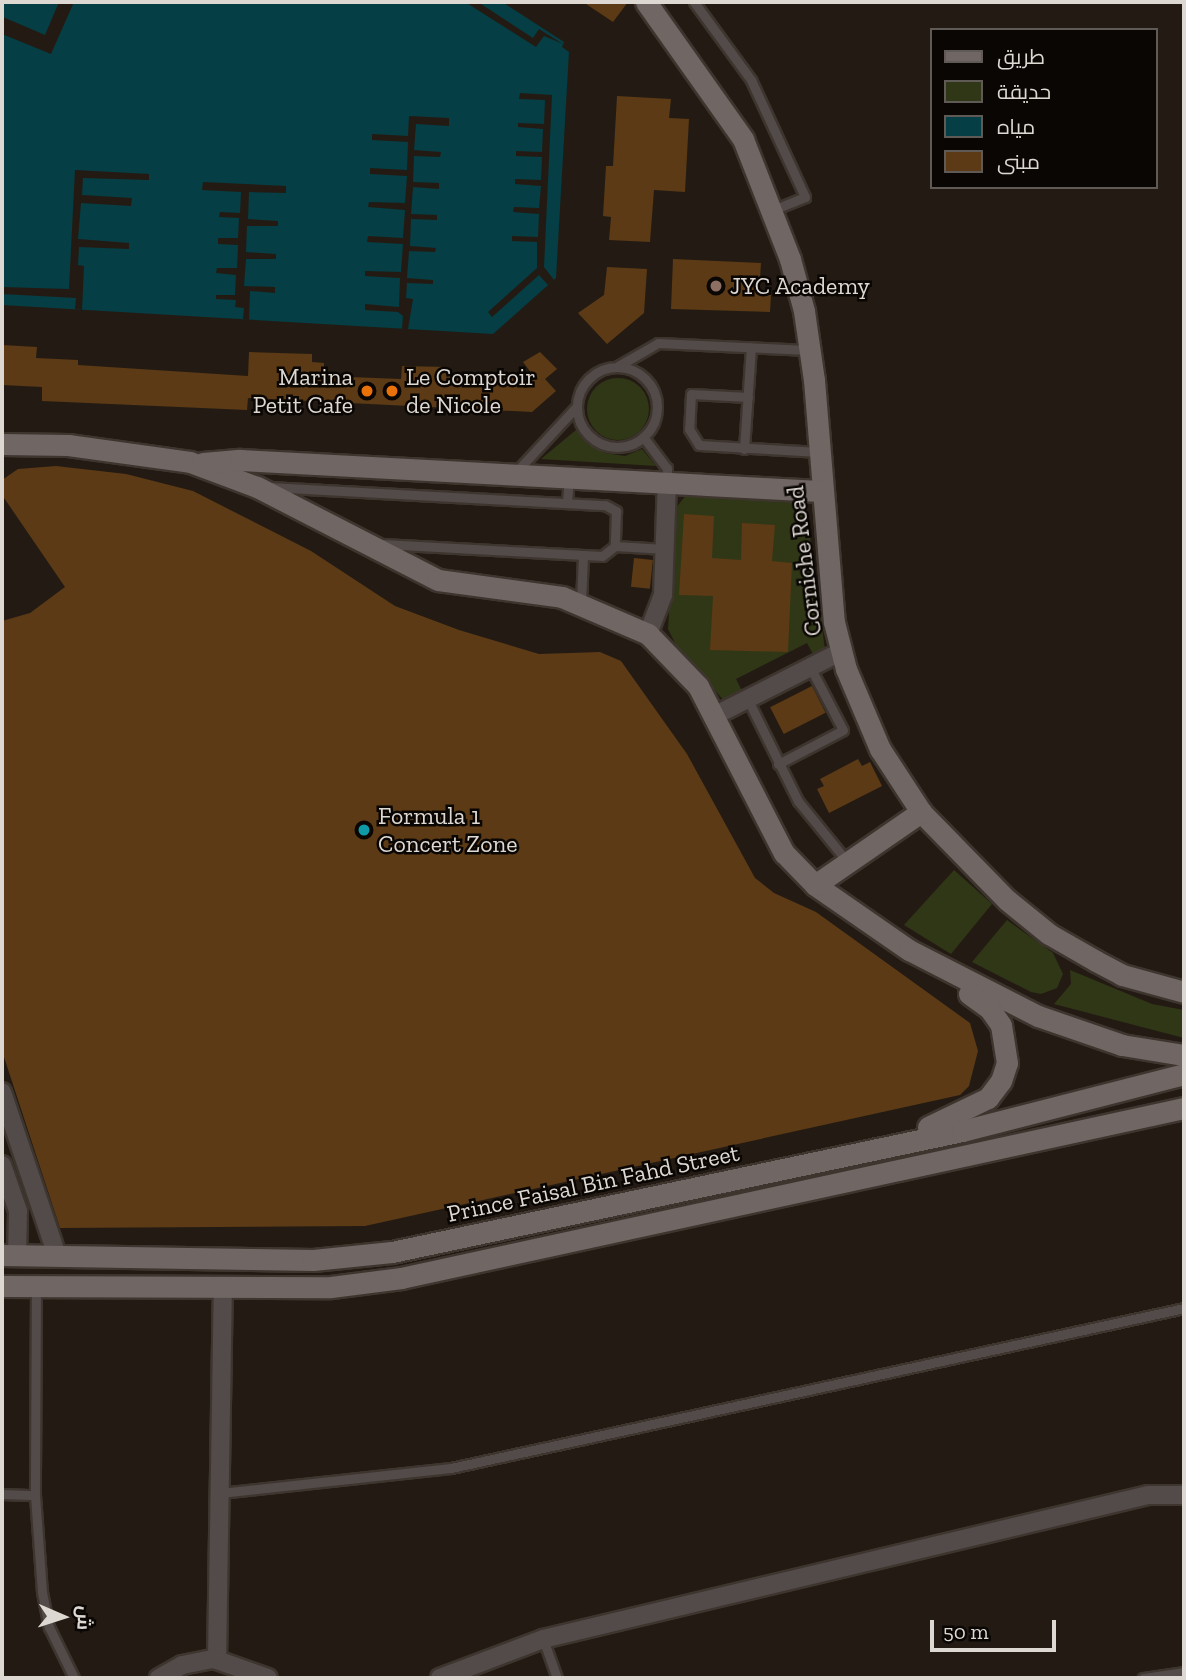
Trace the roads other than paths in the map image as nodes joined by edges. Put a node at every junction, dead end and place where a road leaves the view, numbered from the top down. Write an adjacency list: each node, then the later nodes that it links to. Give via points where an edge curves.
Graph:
1 (646, 2): 3 (main road, Corniche Road, via 743,139)
2 (694, 2): 3 (lane, via 751,80 805,197)
3 (773, 210): 5 (main road, Corniche Road, via 804,311)
4 (751, 348): 5 (lane); 6 (lane, via 658,343); 7 (lane)
5 (810, 350): 12 (main road, Corniche Road)
6 (618, 366): 8 (lane, via 594,374 579,394); 9 (lane, via 632,369 652,387 657,414)
7 (748, 397): 11 (lane); 11 (lane, via 691,394 689,429 699,445)
8 (577, 406): 9 (lane, via 584,430 605,446 632,445); 14 (lane)
9 (644, 438): 16 (lane, via 667,468)
10 (3, 443): 13 (main road, via 112,449)
11 (744, 449): 12 (lane)
12 (819, 452): 18 (main road, Corniche Road)
13 (196, 464): 14 (main road, via 240,460); 17 (main road)
14 (515, 472): 15 (main road)
15 (569, 476): 16 (main road); 19 (lane)
16 (667, 481): 18 (main road); 22 (street)
17 (257, 487): 19 (lane); 20 (main road)
18 (820, 491): 26 (main road, Corniche Road, via 830,600)
19 (567, 503): 21 (lane, via 612,506 616,511)
20 (366, 543): 23 (lane); 24 (main road, via 456,586)
21 (615, 546): 22 (lane); 23 (lane, via 608,554)
22 (665, 549): 25 (street, via 663,595)
23 (583, 555): 24 (lane)
24 (581, 603): 25 (main road)
25 (648, 634): 29 (main road, via 698,686)
26 (842, 650): 27 (street); 31 (main road, Corniche Road, via 880,749)
27 (810, 667): 28 (street); 30 (lane, via 843,730)
28 (748, 700): 29 (street); 30 (lane)
29 (716, 715): 33 (main road, via 784,853)
30 (778, 764): 32 (lane, via 807,816)
31 (921, 812): 32 (main road); 35 (main road, Corniche Road, via 999,893 1049,934 1122,975)
32 (846, 860): 33 (main road)
33 (815, 885): 34 (main road)
34 (882, 932): 36 (main road, via 1038,1016 1122,1045); 40 (main road, via 990,1009 1006,1042 1007,1063 1001,1082 971,1108)
35 (1184, 992)
36 (1184, 1055)
37 (1184, 1074): 40 (main road, Prince Faisal Bin Fahd Street)
38 (2, 1092): 43 (street)
39 (1184, 1108): 46 (main road, via 401,1278 331,1287)
40 (866, 1151): 43 (main road, Prince Faisal Bin Fahd Street, via 353,1258)
41 (2, 1165): 42 (street, via 18,1211)
42 (10, 1255): 43 (main road, Prince Faisal Bin Fahd Street)
43 (57, 1255)
44 (2, 1286): 45 (main road)
45 (36, 1286): 46 (main road); 50 (lane)
46 (223, 1286): 48 (street)
47 (1184, 1308): 48 (lane, via 451,1468)
48 (220, 1493): 53 (street)
49 (2, 1494): 50 (lane)
50 (35, 1495): 55 (lane, via 49,1627)
51 (1184, 1495): 52 (street, via 1148,1495)
52 (543, 1639): 58 (street); 59 (lane)
53 (217, 1660): 56 (street, via 182,1665); 57 (street)
54 (1184, 1672): 60 (lane)
55 (74, 1678)
56 (159, 1678)
57 (268, 1678)
58 (440, 1678)
59 (557, 1678)
60 (1143, 1678)

